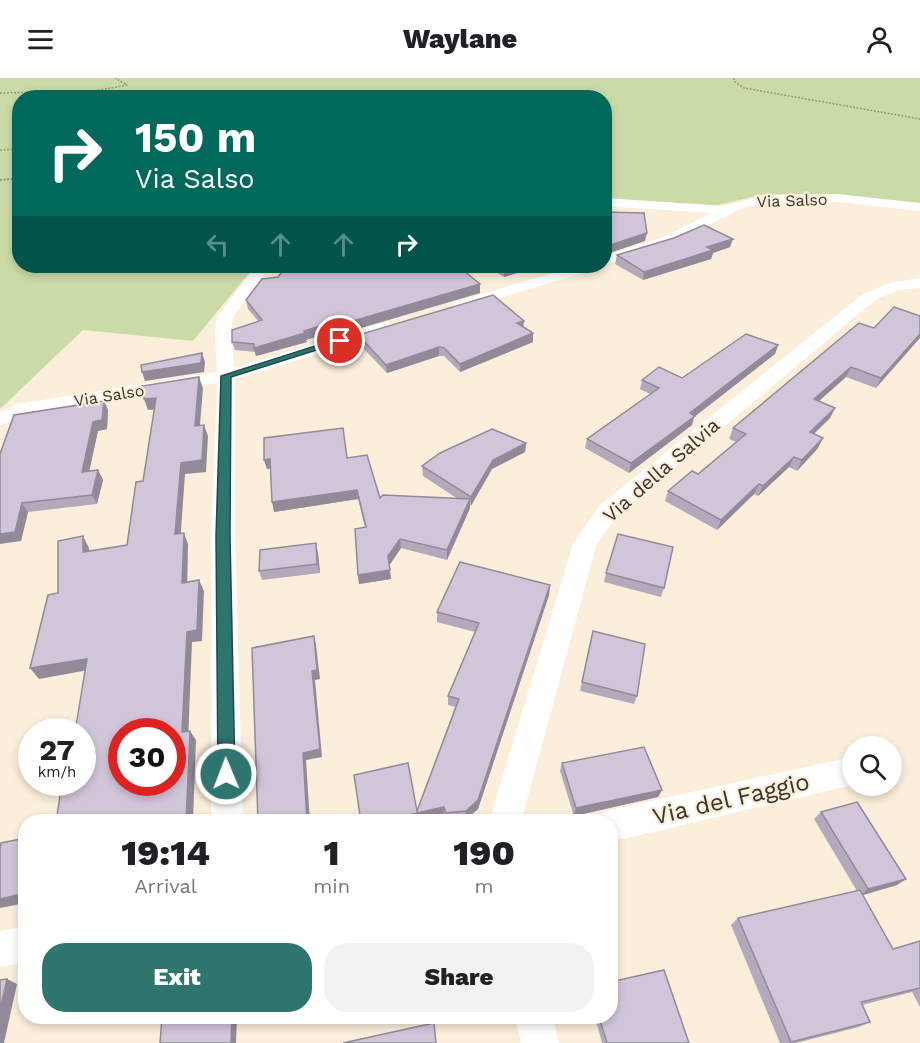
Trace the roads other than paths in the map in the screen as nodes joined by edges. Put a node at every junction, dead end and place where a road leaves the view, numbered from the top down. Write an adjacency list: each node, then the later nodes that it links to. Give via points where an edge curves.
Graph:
1 (612, 203): 3 (street)
2 (920, 207): 3 (street, Via Salso, via 796,198 766,199)
3 (725, 210): 4 (street, Via Salso, via 666,241)
4 (612, 258)
5 (258, 273): 10 (street, via 225,317)
6 (567, 273): 8 (street)
7 (920, 283): 14 (street, Via della Salvia, via 895,286 869,297 608,511 585,544)
8 (443, 310)
9 (409, 321): 10 (street, Via Salso)
10 (226, 376): 11 (street, Via Salso); 13 (street, via 223,536)
11 (4, 417)
12 (842, 773): 15 (street, Via del Faggio)
13 (227, 814)
14 (507, 814)
15 (618, 824)
16 (18, 946): 17 (street)
17 (0, 949)
18 (536, 1024): 19 (street)
19 (540, 1043)

